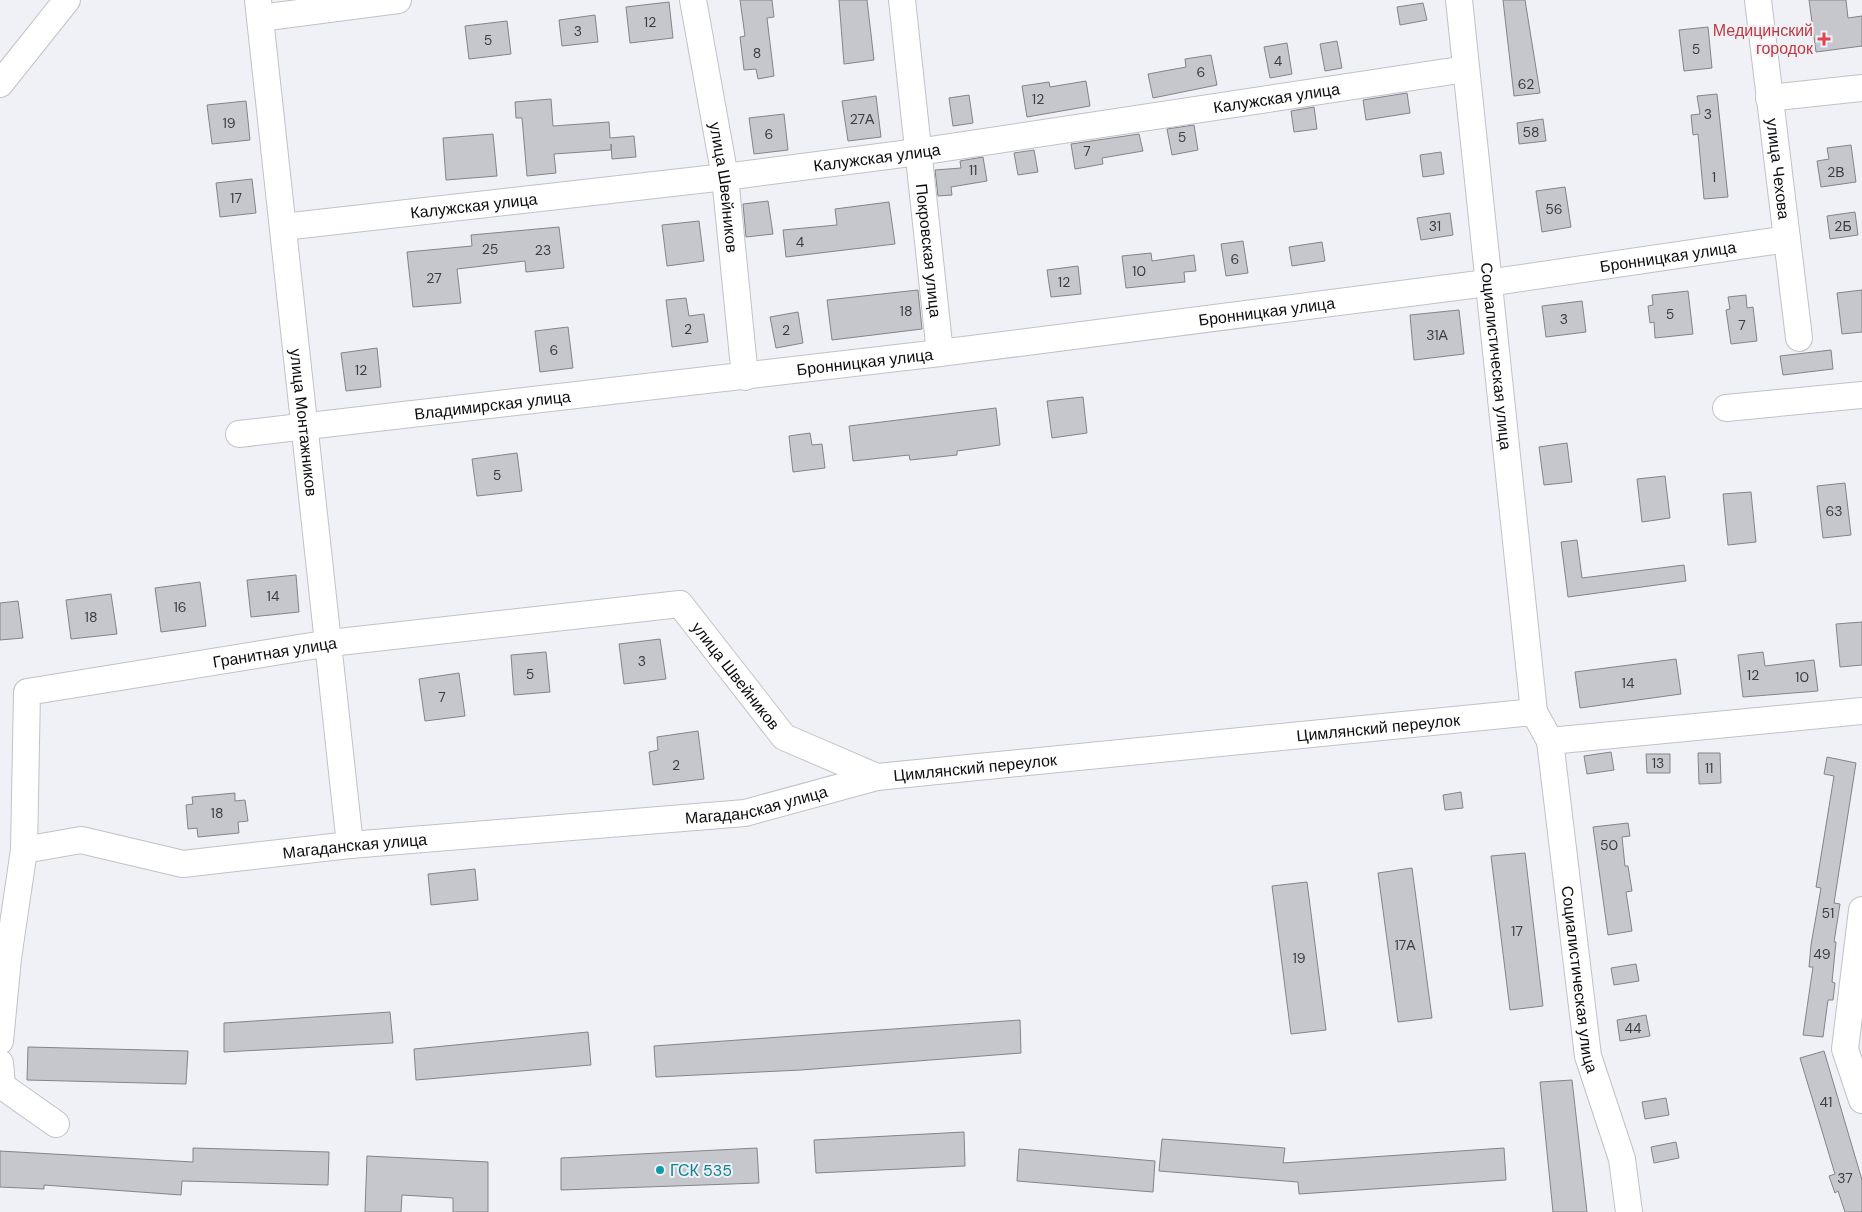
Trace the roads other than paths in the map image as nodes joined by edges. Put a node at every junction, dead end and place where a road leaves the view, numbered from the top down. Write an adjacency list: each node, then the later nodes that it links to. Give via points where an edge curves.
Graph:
1 (67, 0): 9 (street)
2 (398, 0): 7 (street)
3 (693, 0): 13 (street, улица Швейников)
4 (902, 0): 12 (street, Покровская улица)
5 (1459, 0): 8 (street, Социалистическая улица)
6 (1758, 0): 11 (street, улица Чехова)
7 (259, 9): 14 (street, улица Монтажников)
8 (1466, 69): 12 (street, Калужская улица); 16 (street, Социалистическая улица)
9 (0, 84)
10 (1862, 88): 11 (street)
11 (1769, 98): 15 (street, улица Чехова)
12 (918, 152): 13 (street, Калужская улица); 18 (street, Покровская улица)
13 (725, 177): 14 (street, Калужская улица); 19 (street, улица Швейников)
14 (284, 227): 22 (street, улица Монтажников)
15 (1787, 239): 16 (street, Бронницкая улица); 17 (street, улица Чехова)
16 (1487, 283): 18 (street, Бронницкая улица); 27 (street, Социалистическая улица)
17 (1799, 338)
18 (940, 353): 19 (street, Бронницкая улица)
19 (745, 377): 22 (street, Владимирская улица)
20 (1862, 395): 21 (street)
21 (1726, 408)
22 (306, 426): 23 (street, Владимирская улица); 25 (street, улица Монтажников)
23 (239, 434)
24 (680, 604): 25 (street, Гранитная улица); 29 (street, улица Швейников, via 784,737)
25 (330, 643): 30 (street, улица Монтажников); 31 (street, Гранитная улица, via 27,692)
26 (1862, 711): 28 (street)
27 (1534, 712): 28 (street); 29 (street, Цимлянский переулок)
28 (1550, 741): 37 (street, Социалистическая улица, via 1588,1056 1622,1159)
29 (878, 777): 30 (street, Магаданская улица, via 745,813)
30 (350, 845): 31 (street, Магаданская улица, via 183,864 81,840)
31 (24, 850): 33 (street)
32 (1862, 910): 35 (street, via 1846,1049)
33 (0, 1041)
34 (0, 1064): 36 (street, via 2,1086)
35 (1862, 1100)
36 (56, 1124)
37 (1629, 1212)

